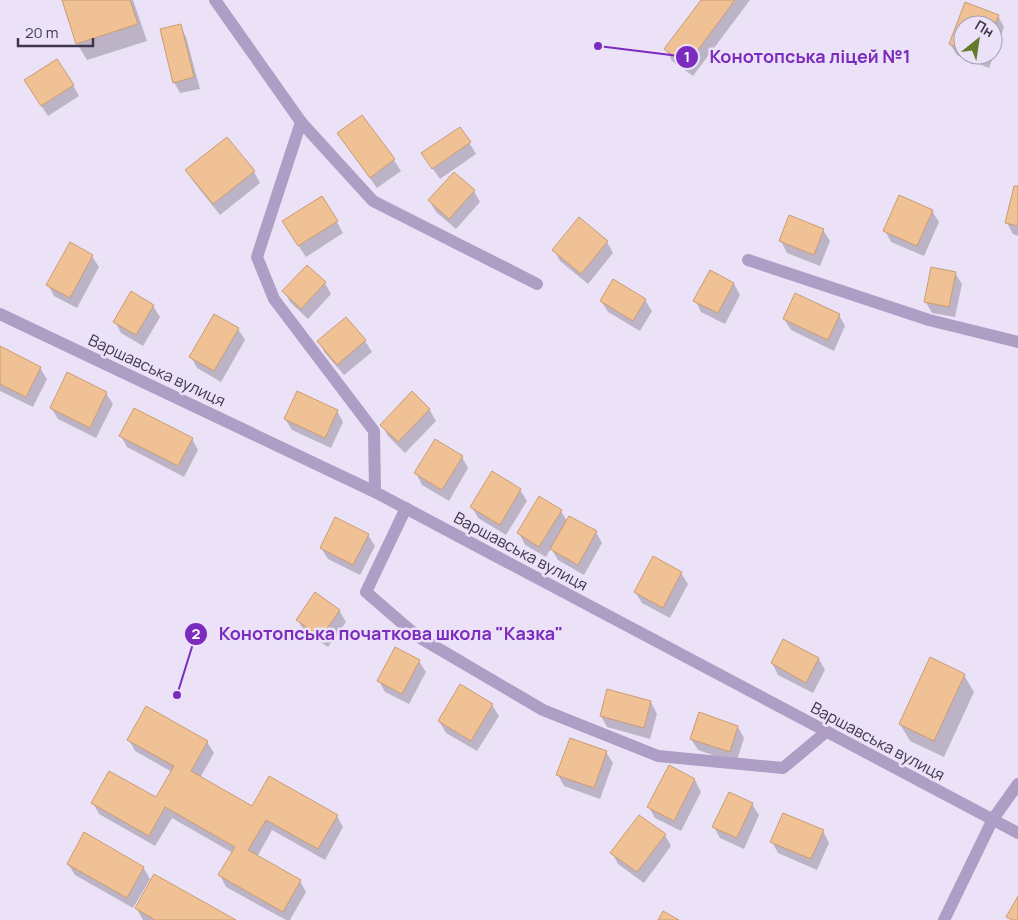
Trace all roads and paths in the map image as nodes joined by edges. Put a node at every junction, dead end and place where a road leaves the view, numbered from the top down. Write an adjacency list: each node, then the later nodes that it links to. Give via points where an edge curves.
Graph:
1 (215, 0): 2 (street)
2 (301, 122): 4 (street, via 373,201); 7 (street, via 257,257 274,299 374,430)
3 (748, 260): 6 (street, via 929,320)
4 (537, 284)
5 (0, 314): 7 (street, Варшавська вулиця)
6 (1018, 342)
7 (374, 492): 8 (street, Варшавська вулиця)
8 (406, 508): 9 (street, Варшавська вулиця); 9 (street, via 366,592 417,636 543,710 658,756 783,768)
9 (826, 732): 11 (street, Варшавська вулиця)
10 (1018, 784): 11 (street)
11 (993, 820): 12 (street, Варшавська вулиця); 13 (street)
12 (1018, 834)
13 (944, 920)

